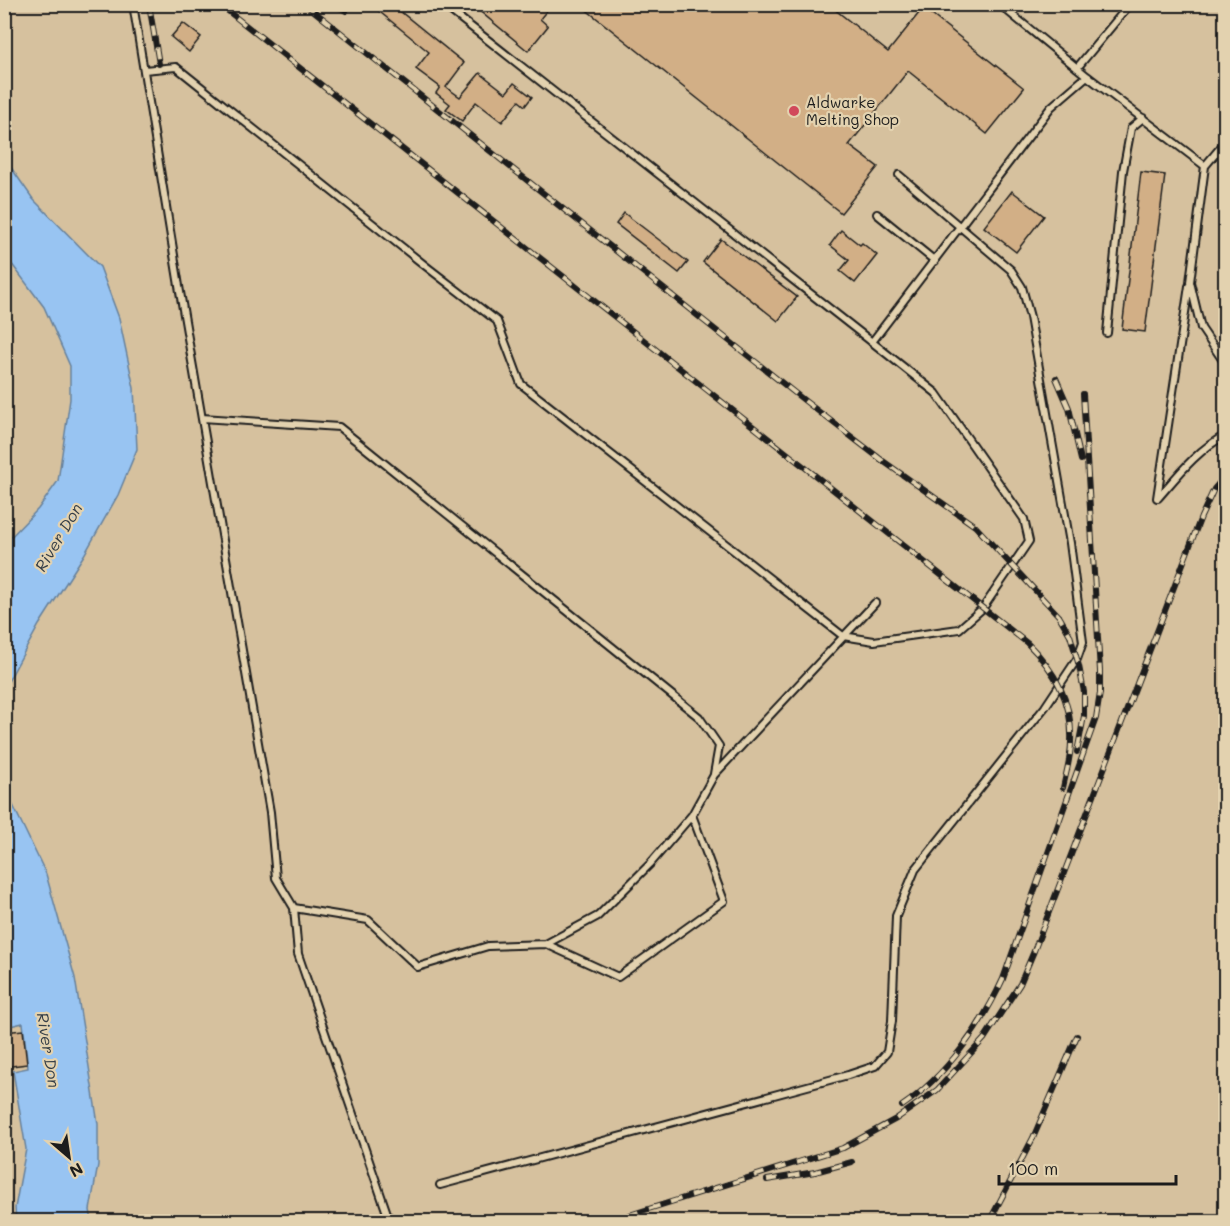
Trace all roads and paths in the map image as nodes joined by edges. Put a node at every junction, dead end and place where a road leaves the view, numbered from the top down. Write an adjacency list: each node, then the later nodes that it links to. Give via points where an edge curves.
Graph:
1 (133, 4): 6 (lane)
2 (442, 4): 17 (lane)
3 (999, 4): 5 (lane)
4 (1130, 4): 5 (lane)
5 (1077, 68): 7 (lane)
6 (144, 70): 19 (lane); 22 (lane, via 176,67 497,321 521,384)
7 (1087, 75): 8 (lane); 13 (lane, via 1052,107)
8 (1143, 118): 10 (lane); 16 (lane, via 1131,128 1123,171)
9 (1226, 141): 10 (lane)
10 (1205, 166): 15 (lane)
11 (899, 176): 13 (lane)
12 (877, 214): 14 (lane)
13 (962, 227): 14 (lane); 27 (lane, via 1011,270 1022,287 1068,531 1083,642 1077,659 1045,707 915,870 896,916 887,1052 875,1066 848,1075)
14 (935, 261): 17 (lane)
15 (1190, 282): 18 (lane, via 1201,328); 20 (lane, via 1157,498 1185,467)
16 (1107, 333)
17 (872, 342): 22 (lane, via 936,393 1024,519 1029,541 983,608 959,629 874,641)
18 (1226, 365)
19 (202, 418): 23 (lane, via 339,427 699,717 719,746); 25 (lane, via 270,812 276,878)
20 (1226, 435)
21 (876, 603): 22 (lane)
22 (843, 636): 23 (lane)
23 (714, 775): 24 (lane)
24 (692, 815): 26 (lane, via 598,916); 26 (lane, via 724,901 618,977)
25 (294, 908): 26 (lane, via 368,920 418,968 488,946); 28 (lane, via 298,954)
26 (546, 944)
27 (440, 1185)
28 (390, 1221)

